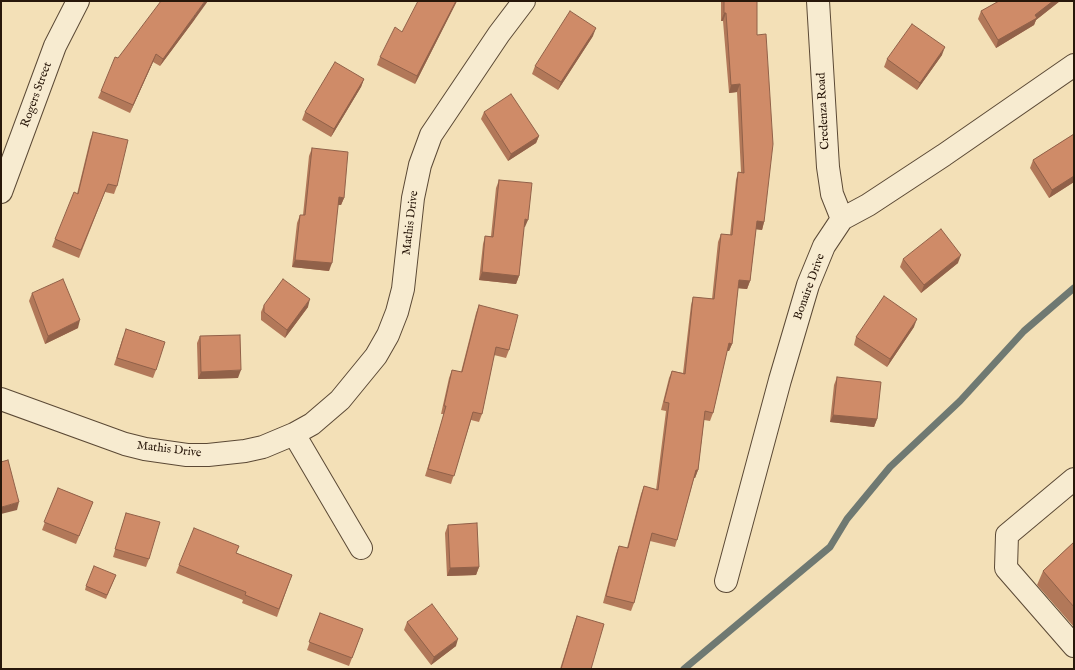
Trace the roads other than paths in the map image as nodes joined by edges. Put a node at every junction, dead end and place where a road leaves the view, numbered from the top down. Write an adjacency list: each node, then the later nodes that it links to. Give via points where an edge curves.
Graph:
1 (78, 1): 5 (street, Rogers Street, via 55,46)
2 (524, 1): 8 (street, Mathis Drive, via 431,135 420,165 413,198 403,289 388,335 376,356 340,400 312,424)
3 (818, 1): 6 (street, Credenza Road, via 828,167 832,194)
4 (1074, 65): 6 (street, Bonaire Drive, via 944,155)
5 (1, 192)
6 (842, 219): 11 (street, Bonaire Drive, via 824,246 808,285)
7 (1, 399): 8 (street, Mathis Drive, via 145,450 208,455 263,447)
8 (294, 434): 10 (street)
9 (1074, 479): 12 (street, via 1007,535 1006,568)
10 (362, 548)
11 (726, 581)
12 (1074, 646)

